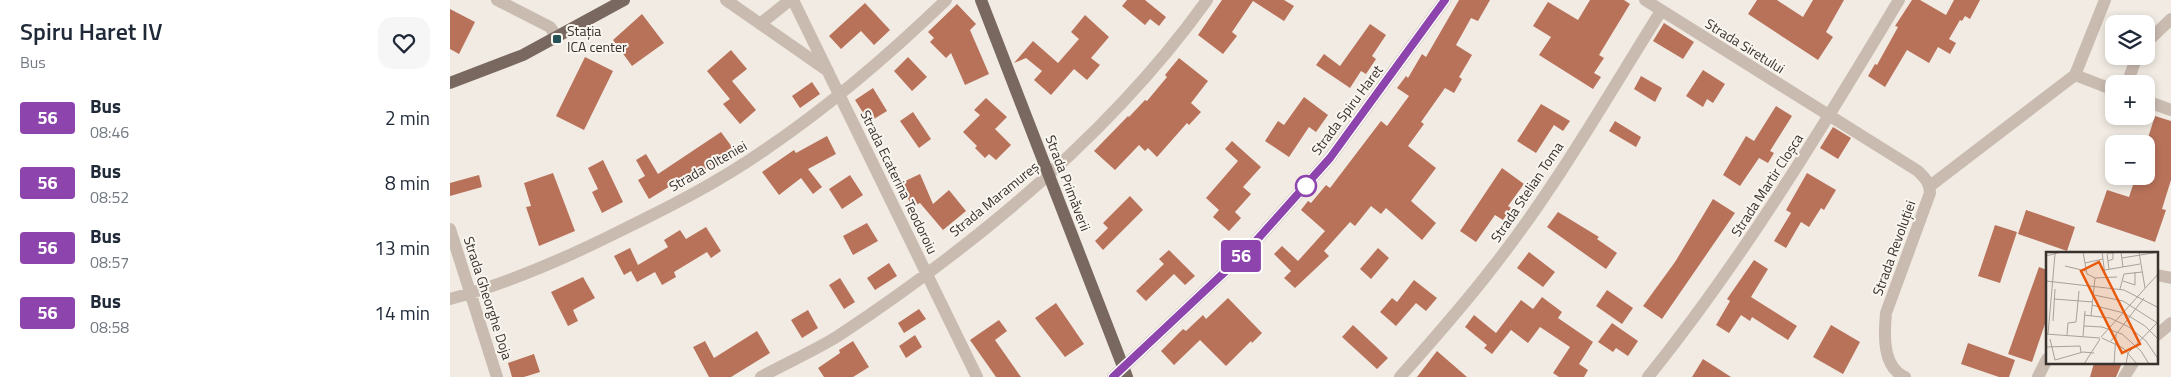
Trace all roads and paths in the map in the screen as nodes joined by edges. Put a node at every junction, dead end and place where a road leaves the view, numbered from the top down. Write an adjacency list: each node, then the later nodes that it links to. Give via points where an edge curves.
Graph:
1 (497, 0): 17 (street, via 550,27)
2 (624, 0): 17 (main road)
3 (726, 0): 15 (street)
4 (790, 0): 15 (street)
5 (794, 0): 18 (street, Strada Ecaterina Teodoroiu)
6 (946, 0): 22 (street, Strada Olteniei, via 891,52)
7 (981, 0): 26 (main road, Strada Primăverii)
8 (1207, 0): 26 (street, Strada Maramureș, via 1133,92)
9 (1445, 0): 38 (street, Strada Spiru Haret, via 1330,158 1246,252)
10 (1645, 0): 13 (street, Strada Siretului)
11 (1899, 0): 25 (street, Strada Martir Cloșca)
12 (2105, 0): 19 (street)
13 (1662, 11): 25 (street, Strada Siretului); 44 (street, Strada Stelian Toma, via 1550,187 1500,258)
14 (2171, 19): 16 (street)
15 (760, 24): 18 (street)
16 (2155, 34)
17 (557, 37): 20 (main road)
18 (829, 72): 22 (street, Strada Ecaterina Teodoroiu)
19 (2075, 75): 21 (street); 27 (street)
20 (450, 83)
21 (2105, 87)
22 (840, 93): 29 (street, Strada Ecaterina Teodoroiu); 32 (street, Strada Olteniei, via 766,150 695,194 558,261)
23 (2155, 104): 24 (street)
24 (2171, 110)
25 (1829, 116): 27 (street, via 1918,171); 45 (street, Strada Martir Cloșca, via 1758,227 1692,322)
26 (1048, 175): 29 (street, Strada Maramureș); 38 (main road, Strada Primăverii)
27 (1930, 186): 39 (street, Strada Revoluției, via 1927,204 1886,313 1886,352)
28 (450, 229): 32 (street, Strada Gheorghe Doja)
29 (926, 274): 41 (street, Strada Maramureș, via 836,337); 42 (street, Strada Ecaterina Teodoroiu)
30 (2158, 275): 31 (street)
31 (2171, 278)
32 (471, 294): 33 (street, Strada Olteniei); 40 (street, Strada Gheorghe Doja)
33 (450, 299)
34 (2171, 323): 35 (street)
35 (2158, 334)
36 (2046, 361): 46 (street)
37 (2132, 364): 47 (street)
38 (1125, 372): 43 (street, Strada Spiru Haret)
39 (1898, 376)
40 (498, 377)
41 (761, 377)
42 (976, 377)
43 (1113, 377)
44 (1400, 377)
45 (1648, 377)
46 (2038, 377)
47 (2124, 377)

